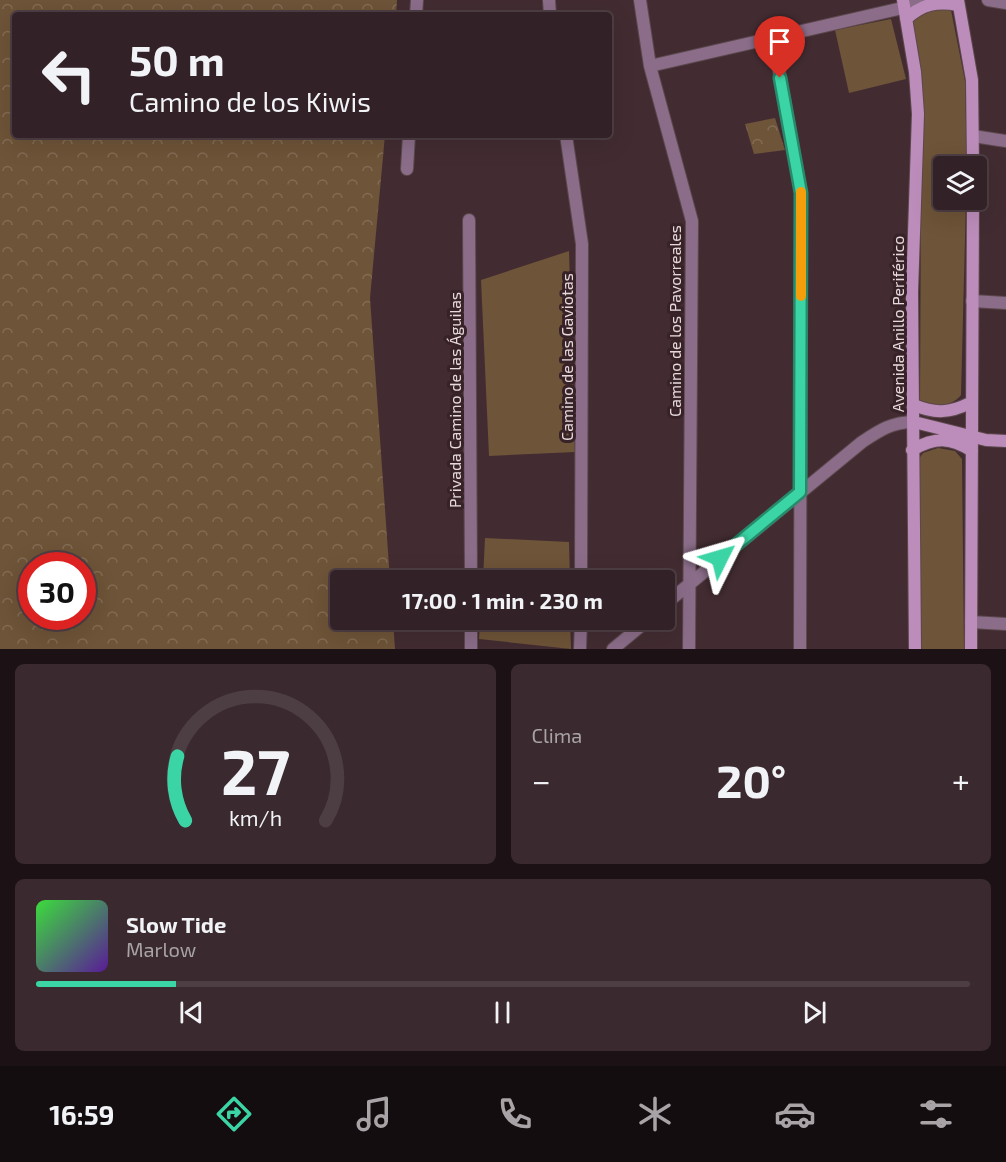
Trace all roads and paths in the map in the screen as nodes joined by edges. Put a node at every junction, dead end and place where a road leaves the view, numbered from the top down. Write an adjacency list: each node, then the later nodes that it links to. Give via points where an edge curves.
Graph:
1 (640, 0): 8 (street, Camino de los Pavorreales)
2 (935, 0): 6 (street)
3 (988, 0): 5 (street)
4 (958, 2): 6 (street); 9 (street, via 971,71)
5 (1006, 3)
6 (904, 8): 7 (street); 20 (street, Avenida Anillo Periférico, via 918,114 912,292)
7 (772, 37): 8 (street); 26 (street, via 801,193)
8 (650, 66): 29 (street, Camino de los Pavorreales, via 692,221)
9 (973, 136): 12 (street); 13 (street)
10 (409, 138): 14 (street)
11 (566, 138): 28 (street, Camino de las Gaviotas, via 582,244)
12 (1006, 141)
13 (973, 156)
14 (407, 169)
15 (973, 210): 17 (street)
16 (469, 220): 27 (street, Privada Camino de las Águilas)
17 (972, 301): 18 (street); 19 (street)
18 (1006, 303)
19 (970, 403): 20 (street, via 936,412); 22 (street)
20 (914, 405): 21 (street, Avenida Anillo Periférico)
21 (914, 423): 22 (street); 24 (street, Avenida Anillo Periférico); 26 (street, via 897,422 884,428)
22 (970, 435): 23 (street); 25 (street)
23 (1006, 441)
24 (912, 450): 25 (street, via 943,439); 41 (street, Avenida Anillo Periférico)
25 (972, 451): 31 (street)
26 (800, 492): 29 (street); 40 (street)
27 (471, 570)
28 (581, 570)
29 (688, 585): 30 (street); 39 (street, Camino de los Pavorreales)
30 (675, 596)
31 (971, 622): 32 (street); 42 (street)
32 (1006, 624)
33 (471, 630): 36 (street)
34 (581, 630): 37 (street)
35 (636, 630): 38 (street)
36 (471, 649)
37 (580, 649)
38 (613, 649)
39 (689, 649)
40 (800, 649)
41 (915, 649)
42 (971, 649)

